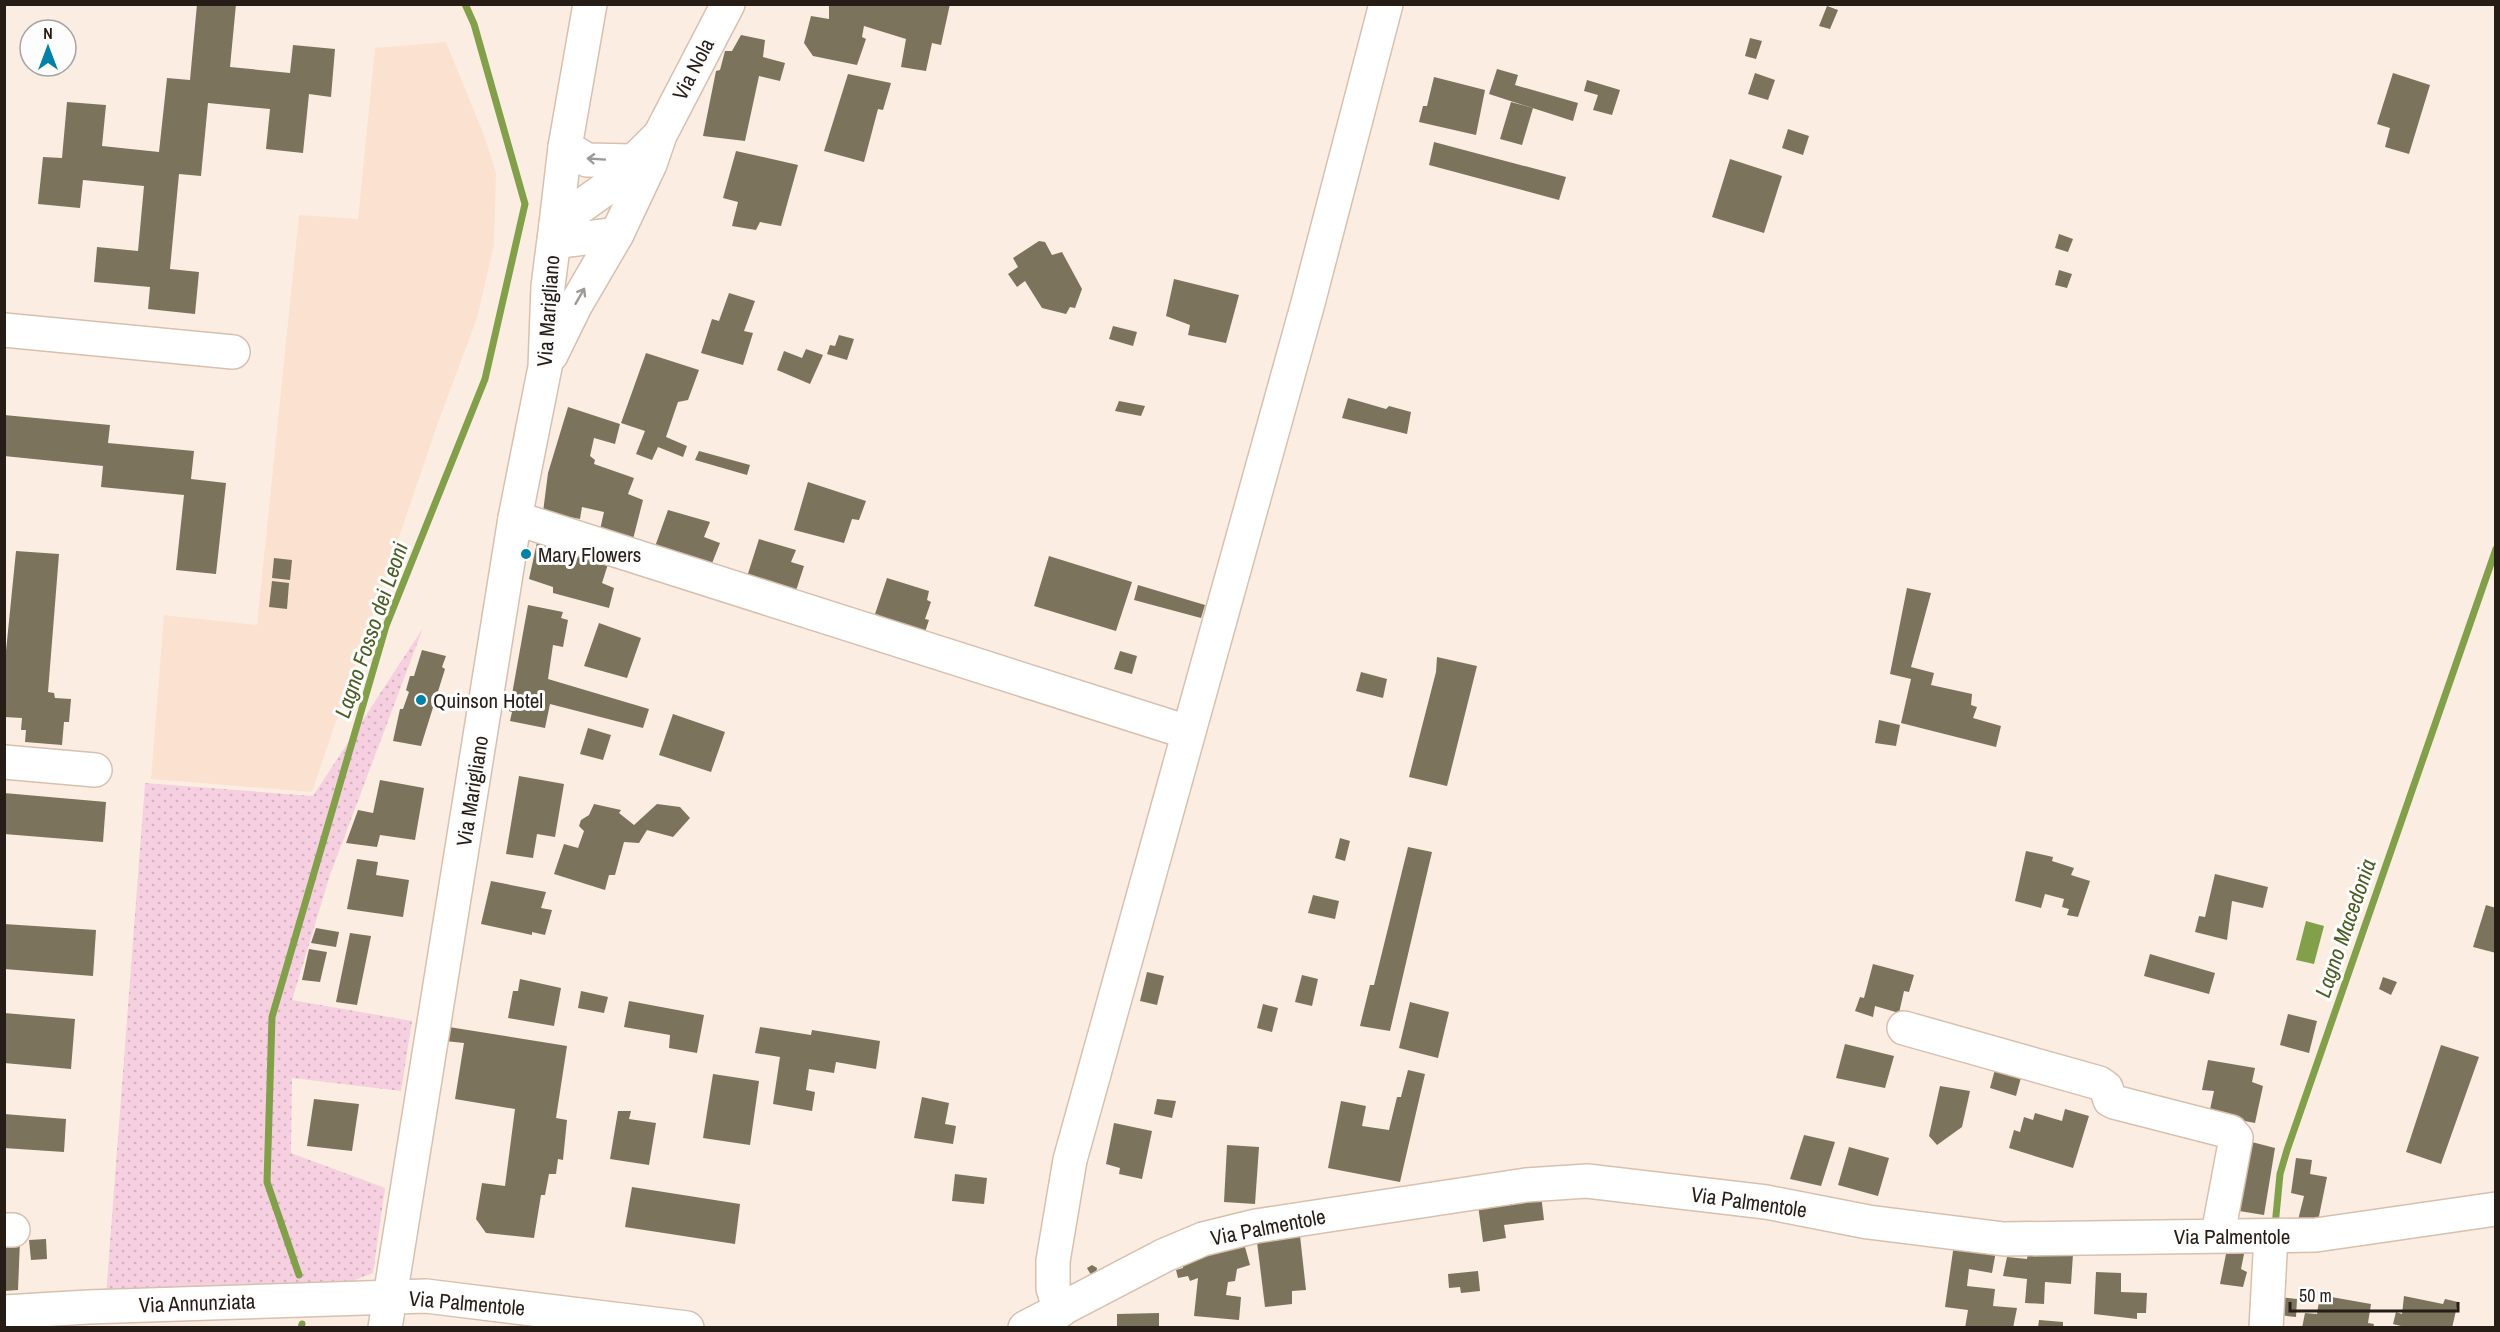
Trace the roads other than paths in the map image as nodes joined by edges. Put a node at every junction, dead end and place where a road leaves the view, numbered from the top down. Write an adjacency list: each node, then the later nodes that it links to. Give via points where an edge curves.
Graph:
1 (590, 4): 5 (street, Via Marigliano)
2 (728, 4): 4 (street, Via Nola)
3 (1386, 4): 13 (street, via 1302,324)
4 (660, 135): 6 (street, Via Nola); 8 (street, Via Nola)
5 (565, 147): 6 (street, one-way to 5, via 587,160); 7 (street, Via Marigliano)
6 (634, 161): 7 (street, Via Nola, via 622,177)
7 (554, 233): 8 (street); 11 (street, Via Marigliano)
8 (617, 234): 11 (street, Via Nola, one-way to 8)
9 (4, 330): 10 (street)
10 (232, 352)
11 (545, 367): 12 (street, Via Marigliano)
12 (515, 519): 13 (street); 22 (street, Via Marigliano)
13 (1187, 732): 20 (street, via 1070,1160 1053,1261 1053,1288)
14 (4, 762): 15 (street)
15 (95, 770)
16 (1904, 1028): 18 (street, via 2099,1083 2114,1102 2231,1132 2236,1138)
17 (2496, 1209): 19 (street, Via Palmentole, via 2316,1235)
18 (2218, 1234): 19 (street, Via Palmentole); 20 (street, Via Palmentole, via 2004,1239 1868,1222 1766,1202 1587,1181 1526,1185 1256,1226 1203,1239)
19 (2271, 1236): 25 (street)
20 (1060, 1311): 24 (street, Via Palmentole)
21 (4, 1312): 22 (street, Via Annunziata, via 88,1307)
22 (388, 1312): 23 (street, Via Palmentole, via 426,1296)
23 (687, 1328)
24 (1025, 1328)
25 (2266, 1328)

